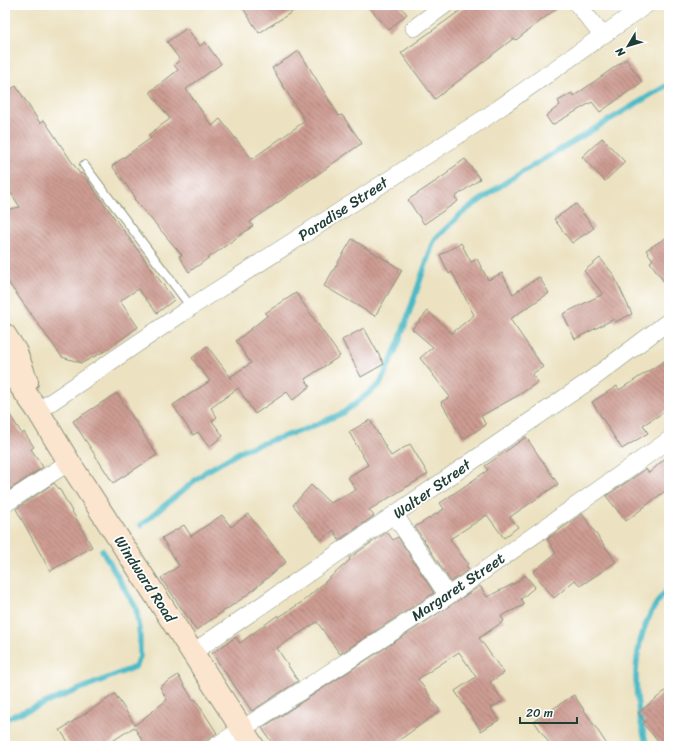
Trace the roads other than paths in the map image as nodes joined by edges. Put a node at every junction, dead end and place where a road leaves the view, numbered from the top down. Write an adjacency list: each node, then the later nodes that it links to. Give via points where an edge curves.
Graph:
1 (445, 5): 4 (street)
2 (578, 5): 5 (street)
3 (646, 5): 5 (street, Paradise Street)
4 (414, 28)
5 (602, 35): 7 (street, Paradise Street, via 488,116)
6 (84, 165): 7 (lane)
7 (191, 307): 11 (street, Paradise Street)
8 (669, 320): 15 (street, Walter Street, via 592,379)
9 (5, 335): 11 (main road, Windward Road, via 16,352)
10 (5, 364): 11 (main road, Windward Road)
11 (38, 411): 13 (main road, Windward Road)
12 (669, 440): 16 (street, Margaret Street)
13 (69, 462): 14 (street); 17 (main road, Windward Road)
14 (5, 504)
15 (395, 515): 16 (street); 17 (street, Walter Street)
16 (448, 596): 18 (street, Margaret Street)
17 (192, 653): 18 (main road, Windward Road)
18 (248, 737): 19 (street, Margaret Street)
19 (216, 746)

